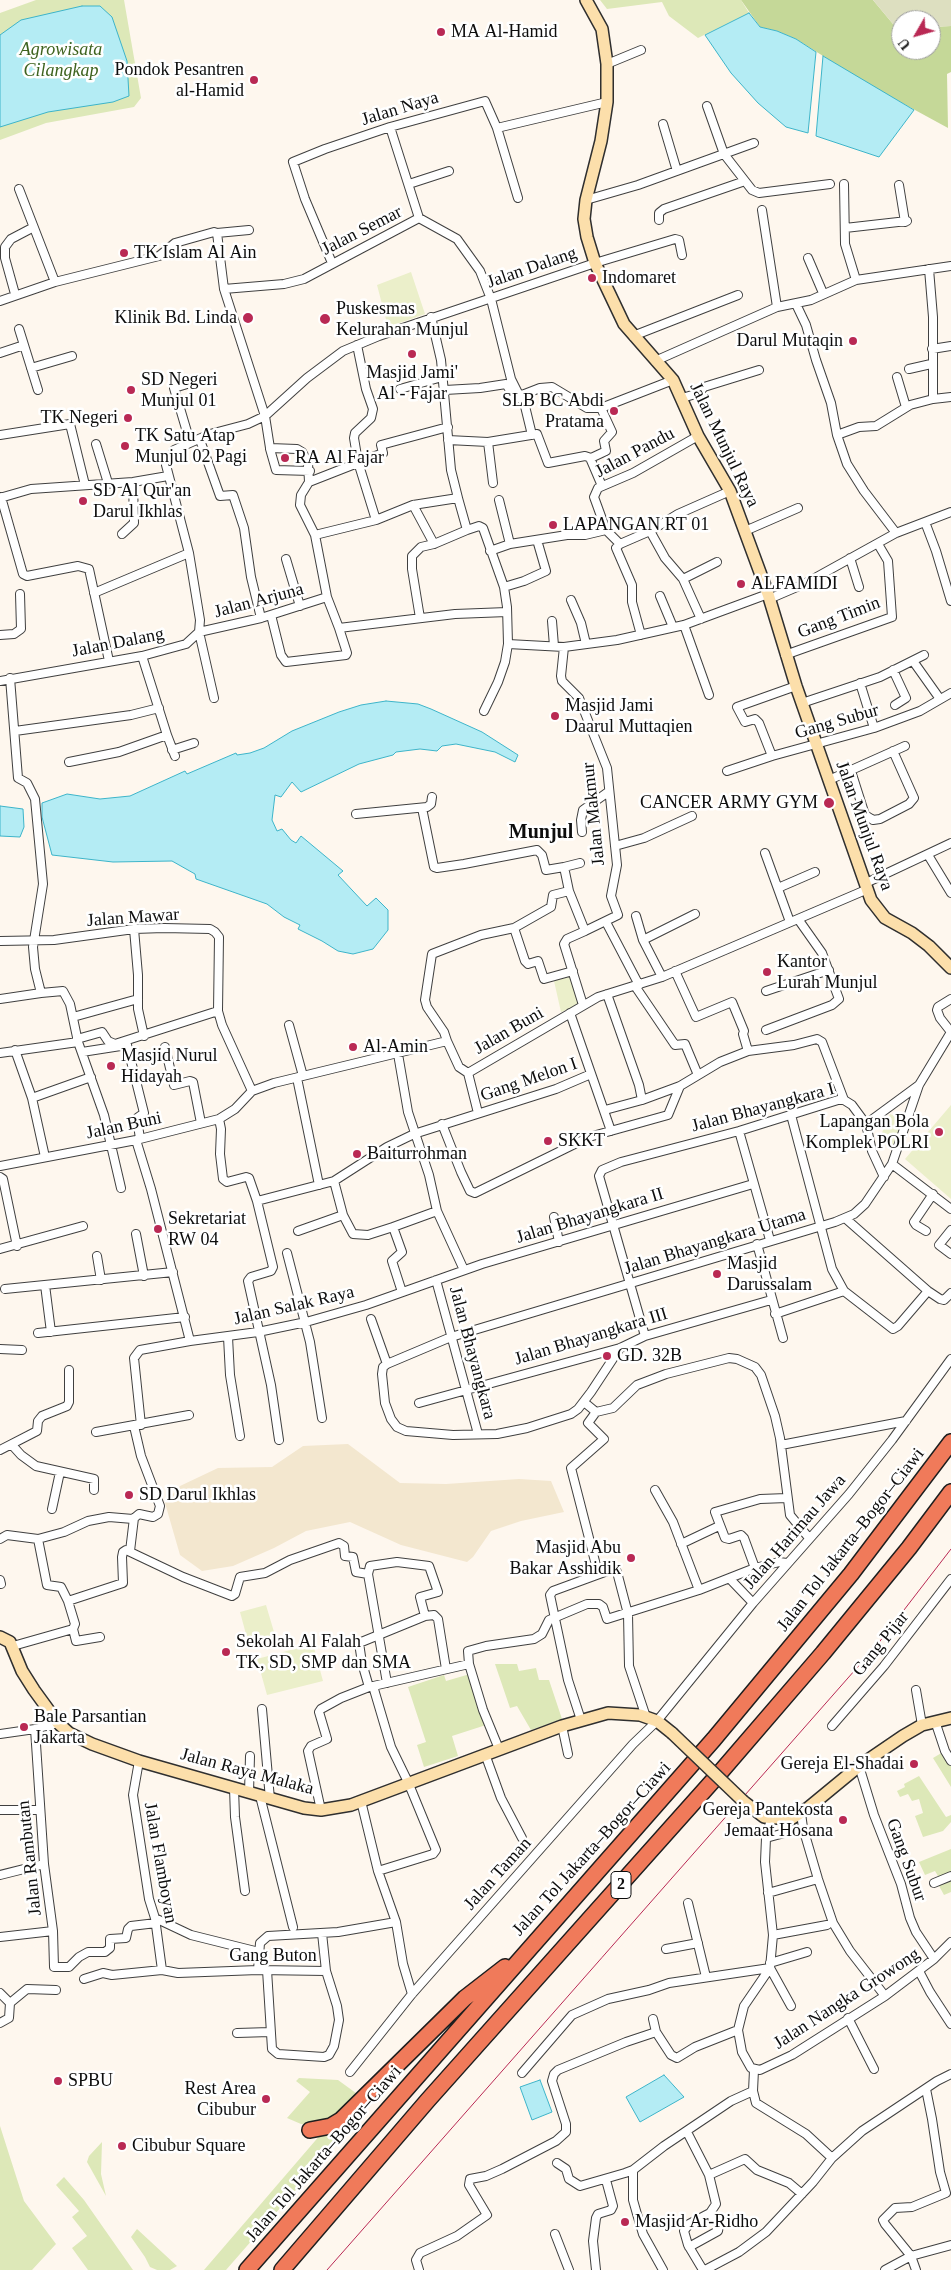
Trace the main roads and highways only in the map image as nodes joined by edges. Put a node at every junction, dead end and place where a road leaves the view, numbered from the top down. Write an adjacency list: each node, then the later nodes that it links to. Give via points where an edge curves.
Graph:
1 (951, 1442): 3 (highway, Jalan Tol Jakarta–Bogor–Ciawi / 2, via 850,1574 714,1739)
2 (951, 1492): 6 (highway, 2, via 909,1548 718,1776 428,2100)
3 (521, 1957): 4 (highway, via 465,1998 341,2120 331,2126); 5 (highway, Jalan Tol Jakarta–Bogor–Ciawi / 2)
4 (310, 2130)
5 (247, 2270)
6 (282, 2270)

